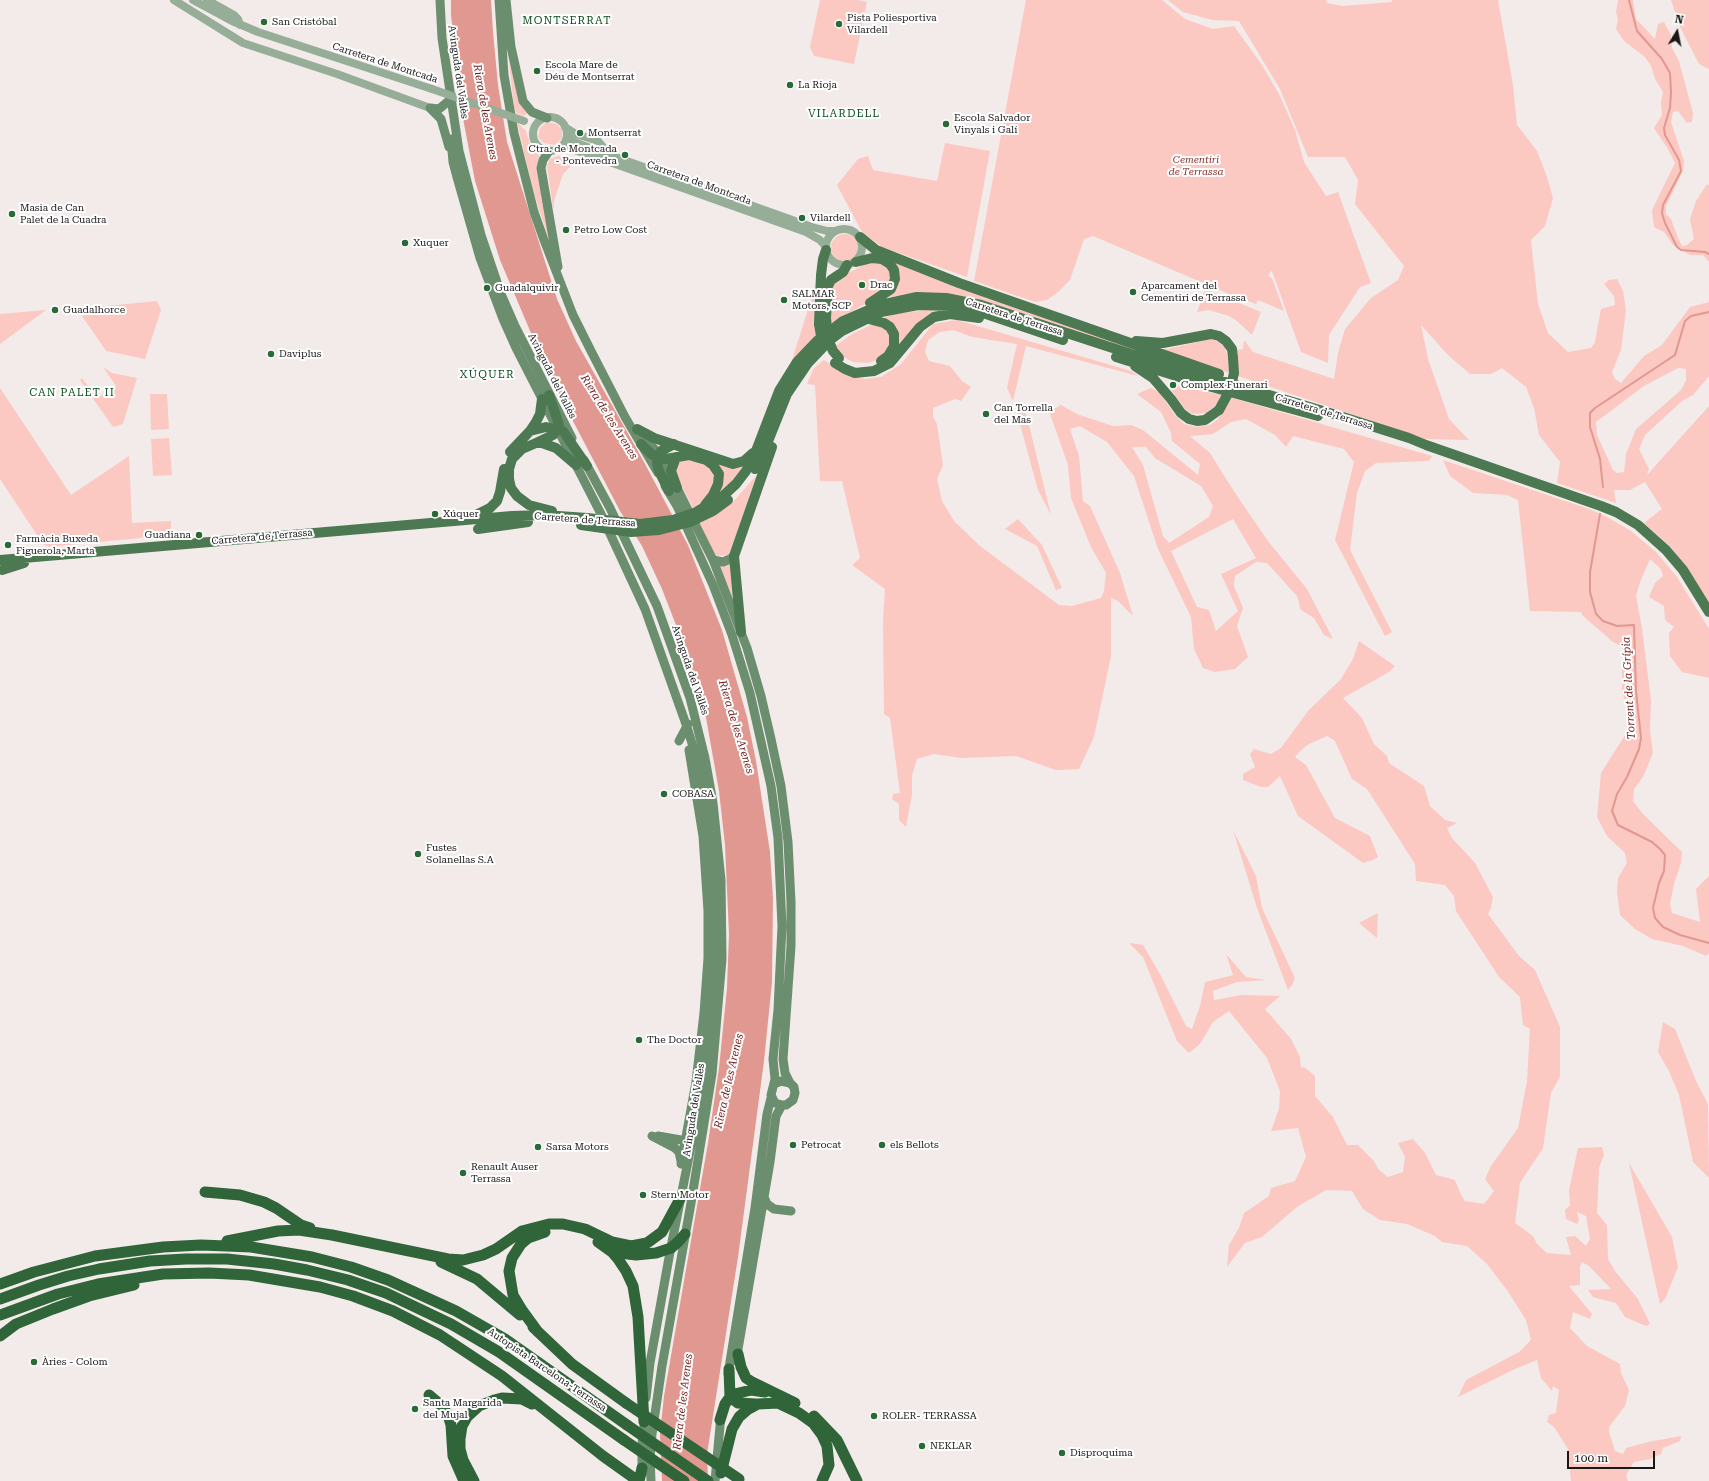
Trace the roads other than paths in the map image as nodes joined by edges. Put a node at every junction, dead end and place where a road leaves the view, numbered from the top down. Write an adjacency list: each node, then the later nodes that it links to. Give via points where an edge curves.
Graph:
1 (174, 0): 10 (street, via 244,43)
2 (193, 0): 8 (street, Carretera de Montcada)
3 (207, 0): 8 (street, Carretera de Montcada, via 238,18)
4 (436, 0): 9 (main road, Avinguda del Vallès, via 437,35)
5 (440, 0): 9 (main road, Avinguda del Vallès)
6 (499, 0): 22 (main road, via 504,75 514,133 534,212)
7 (506, 0): 11 (main road, via 511,47 523,101)
8 (240, 25): 12 (street, Carretera de Montcada, bridge)
9 (449, 101): 10 (main road, via 439,109); 17 (main road, Avinguda del Vallès); 33 (main road, Avinguda del Vallès, via 459,152 487,256)
10 (430, 108): 17 (main road, via 441,120)
11 (543, 120): 12 (street, Carretera de Montcada); 13 (street, via 557,119); 14 (street, via 535,127)
12 (524, 121): 14 (street)
13 (566, 131): 15 (street, via 565,142); 18 (street, Carretera de Montcada, via 572,141 812,227)
14 (533, 134): 16 (street, via 538,146)
15 (560, 148): 16 (street); 20 (street, Carretera de Montcada, via 586,154 806,232 820,240)
16 (549, 151): 22 (main road, via 541,168 553,240)
17 (453, 162): 33 (main road, Avinguda del Vallès, via 480,258 503,319)
18 (835, 231): 19 (street, via 850,230); 20 (street, via 828,238)
19 (860, 237): 21 (street, via 862,253); 27 (main road, via 876,250 886,254)
20 (826, 249): 21 (street, via 832,261 841,265); 24 (main road, via 821,275)
21 (852, 264): 24 (main road, via 830,283); 25 (main road, via 872,258 885,260 894,270 894,282 884,295)
22 (567, 299): 35 (main road, via 591,352)
23 (865, 318): 26 (main road, Carretera de Terrassa, via 901,307 936,304 968,309); 28 (main road, via 884,323 892,330 895,343 890,353 878,363 864,366); 31 (main road, Carretera de Terrassa, via 830,340 808,363)
24 (822, 321): 28 (main road, bridge, via 822,344 827,354)
25 (843, 321): 34 (main road, Carretera de Terrassa, via 872,307 900,300 925,297 958,299 1184,371); 43 (main road, Carretera de Terrassa, via 814,344 789,373)
26 (1025, 327): 28 (main road, via 942,314 923,324 894,360 883,368 860,373 845,369); 29 (main road, Carretera de Terrassa)
27 (1100, 332): 30 (main road, bridge, via 1155,343 1172,342 1205,334 1215,335 1226,341 1232,349 1234,373 1230,390 1219,410 1205,420 1189,419 1181,413); 34 (main road, via 1262,389)
28 (837, 361)
29 (1128, 361): 30 (main road); 32 (main road, Carretera de Terrassa)
30 (1153, 378): 32 (main road)
31 (792, 386): 49 (main road, Carretera de Terrassa, via 754,469 740,489); 57 (main road, via 787,407)
32 (1234, 393): 42 (main road, Carretera de Terrassa)
33 (545, 397): 36 (main road, via 559,422); 38 (main road, via 540,414); 47 (main road, Avinguda del Vallès)
34 (1286, 400): 42 (main road, Carretera de Terrassa)
35 (619, 404): 37 (main road); 40 (main road)
36 (557, 429): 38 (main road, via 543,427); 39 (main road, via 553,435); 46 (main road, Avinguda del Vallès); 47 (main road, via 563,430)
37 (637, 429): 41 (main road); 45 (main road, via 651,444)
38 (530, 431): 50 (main road, via 507,458 497,501 486,511)
39 (536, 443): 46 (main road, via 556,448); 52 (main road, via 522,449 512,459 508,474 513,491 521,500 534,506)
40 (641, 444): 45 (main road); 48 (main road)
41 (674, 444): 43 (main road, via 733,464 744,461); 45 (main road, via 664,448)
42 (1426, 445): 61 (main road, Carretera de Terrassa, via 1616,512 1646,532 1666,550)
43 (756, 448): 49 (main road, Carretera de Terrassa, via 743,475)
44 (676, 457): 45 (main road); 48 (main road, via 671,471); 49 (main road, via 693,456 713,465 719,477 717,488)
45 (659, 458): 48 (main road, via 658,466)
46 (576, 465): 64 (main road, Avinguda del Vallès, via 645,609)
47 (587, 466): 63 (main road, Avinguda del Vallès, via 610,508 656,606)
48 (673, 490): 58 (main road); 67 (main road, via 732,635 750,693 771,786 778,838 782,926 773,1060)
49 (721, 497): 52 (main road, Carretera de Terrassa, bridge, via 696,512 673,520 648,523); 52 (main road, Carretera de Terrassa, bridge, via 713,511 690,522 659,530 631,532)
50 (476, 515): 51 (main road, via 514,513); 54 (main road, via 353,526)
51 (531, 518): 52 (main road, Carretera de Terrassa, via 552,522); 53 (main road); 54 (main road, Carretera de Terrassa); 55 (main road, Carretera de Terrassa)
52 (584, 521)
53 (478, 529)
54 (333, 531): 55 (main road, Carretera de Terrassa)
55 (248, 541): 59 (main road, Carretera de Terrassa)
56 (0, 556): 59 (main road)
57 (734, 556): 58 (main road, via 726,561); 62 (main road)
58 (713, 560): 62 (main road)
59 (20, 561): 60 (main road)
60 (1, 565)
61 (1709, 612)
62 (741, 632): 66 (main road, via 761,696 777,765 788,842 791,946 783,1059)
63 (686, 689): 64 (main road, via 689,714); 73 (main road, Avinguda del Vallès, via 700,738 713,803 722,907 718,1013)
64 (687, 727): 65 (main road, Avinguda del Vallès); 65 (main road, via 678,741)
65 (691, 743): 70 (main road, Avinguda del Vallès, via 704,836 708,958 696,1082)
66 (790, 1083): 67 (main road, via 781,1081); 69 (main road, via 794,1087 795,1096 790,1103)
67 (774, 1084): 68 (main road, via 770,1092)
68 (771, 1098): 69 (main road, via 775,1103); 91 (main road)
69 (782, 1105): 76 (main road, via 776,1116)
70 (686, 1142): 71 (main road); 71 (main road, via 652,1136); 72 (main road); 73 (main road, via 694,1152); 75 (main road, Avinguda del Vallès)
71 (674, 1147): 72 (main road, via 679,1152)
72 (681, 1164): 75 (main road)
73 (696, 1168): 78 (main road, Avinguda del Vallès)
74 (205, 1192): 79 (highway, via 240,1195 264,1202 301,1225)
75 (681, 1197): 81 (main road, Avinguda del Vallès); 82 (highway, via 662,1232 653,1240 640,1245 623,1246 580,1228 549,1224 522,1231 496,1249 463,1260)
76 (764, 1197): 77 (main road, via 774,1210); 90 (main road)
77 (791, 1211)
78 (685, 1234): 81 (highway); 106 (main road, Avinguda del Vallès, via 652,1434)
79 (332, 1235): 80 (highway, via 288,1230); 82 (highway)
80 (201, 1245): 85 (highway, Autopista Barcelona-Terrassa, via 94,1256); 108 (highway, Autopista Barcelona-Terrassa, bridge, via 251,1247 312,1257 370,1274 422,1294 505,1339)
81 (671, 1248): 83 (highway, via 636,1255); 98 (main road, Avinguda del Vallès, via 650,1363)
82 (404, 1250): 88 (highway, via 446,1263 477,1278)
83 (612, 1252): 88 (highway, via 587,1236 561,1231 538,1233 521,1244 510,1262 510,1286 522,1310); 98 (highway, via 626,1270 635,1295)
84 (286, 1280): 87 (highway, via 230,1273 141,1276 58,1294); 89 (highway, via 189,1276 129,1286 89,1296 53,1309 16,1324); 96 (highway, via 353,1296 421,1325 479,1360)
85 (0, 1284)
86 (0, 1299): 107 (highway, Autopista Barcelona-Terrassa, bridge, via 68,1276 98,1269 150,1261 186,1259 274,1264 348,1280 386,1293 451,1324 499,1352)
87 (0, 1315)
88 (538, 1332): 101 (highway, bridge, via 585,1374)
89 (0, 1336)
90 (738, 1354): 92 (highway, via 746,1378); 94 (main road)
91 (729, 1369): 94 (highway); 97 (main road)
92 (777, 1394): 94 (highway, via 751,1390); 110 (highway, via 803,1408 826,1427 837,1440)
93 (429, 1395): 102 (highway, via 448,1415 453,1456)
94 (730, 1397): 95 (highway, via 738,1403); 97 (highway); 100 (main road)
95 (758, 1404): 100 (highway, via 739,1417 732,1429); 109 (highway, via 778,1403 813,1423 828,1446 829,1464)
96 (547, 1412): 103 (highway, via 512,1398 494,1400 473,1411 462,1426 460,1439 463,1460); 104 (highway)
97 (720, 1420): 100 (main road)
98 (644, 1422): 99 (main road, Avinguda del Vallès)
99 (642, 1468): 104 (highway); 105 (main road, Avinguda del Vallès)
100 (719, 1478)
101 (740, 1480)
102 (464, 1481)
103 (474, 1481)
104 (639, 1481)
105 (643, 1481)
106 (651, 1481)
107 (684, 1481)
108 (708, 1481)
109 (822, 1481)
110 (857, 1481)

